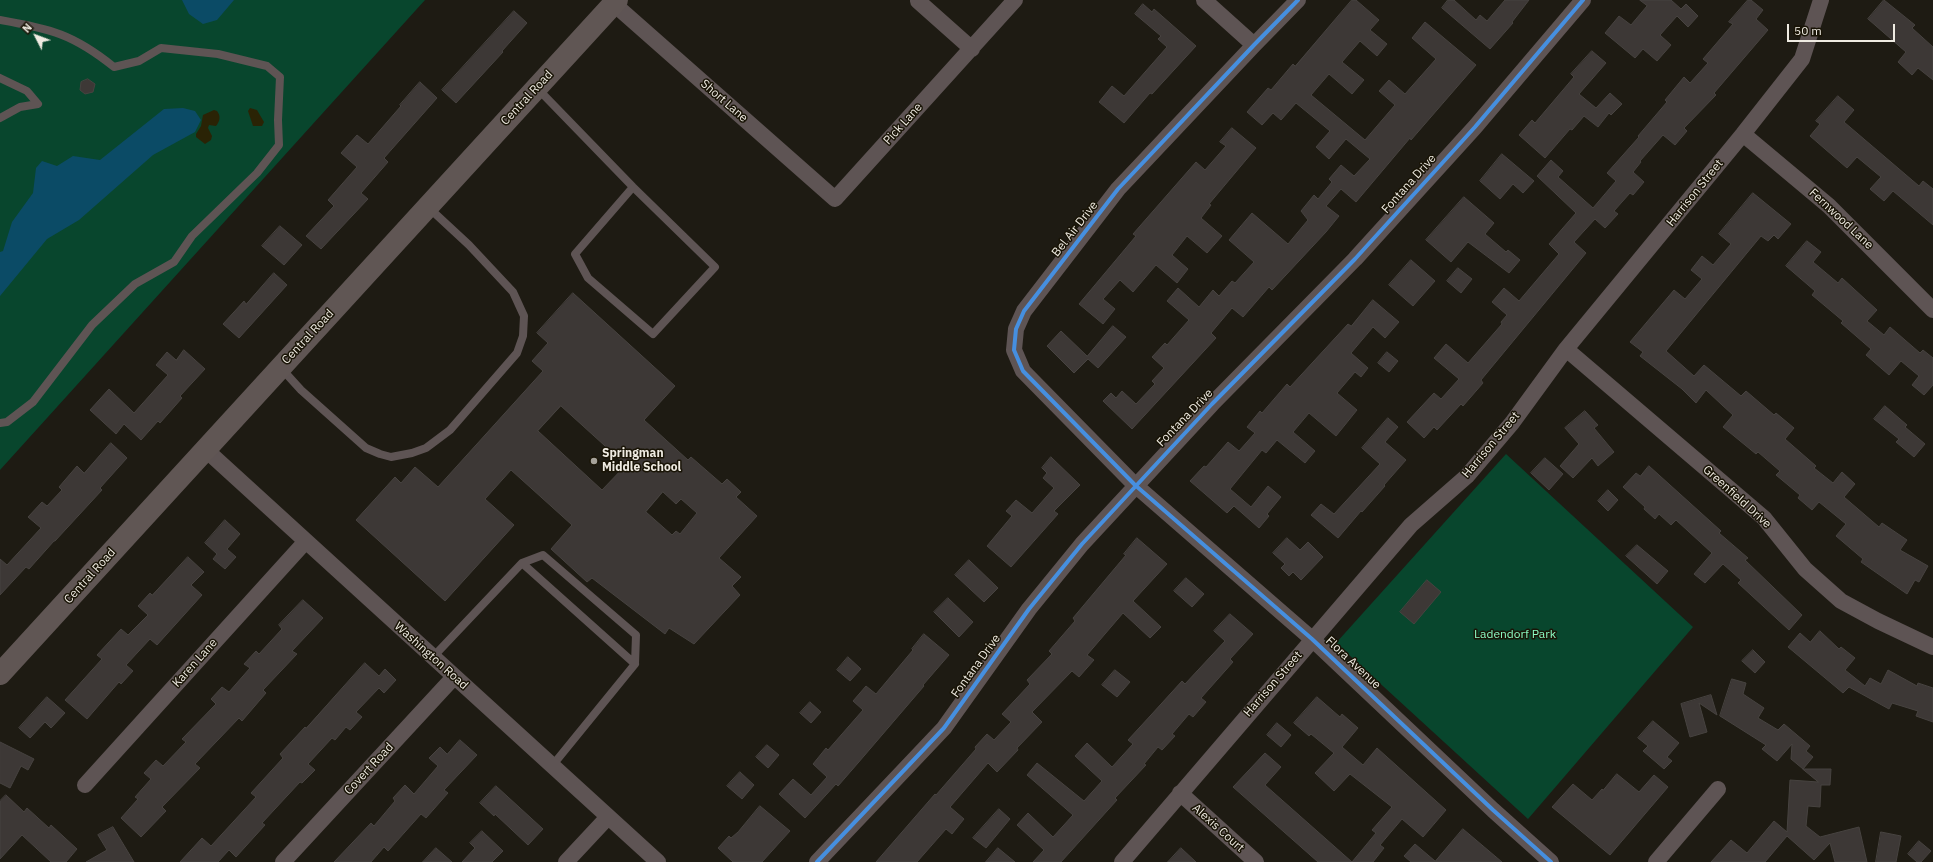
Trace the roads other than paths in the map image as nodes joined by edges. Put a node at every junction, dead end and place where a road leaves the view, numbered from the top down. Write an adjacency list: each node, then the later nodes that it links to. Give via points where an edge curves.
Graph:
1 (1015, 0): 10 (street, Pick Lane)
2 (1204, 0): 9 (street)
3 (1298, 0): 9 (street, Bel Air Drive)
4 (1583, 0): 23 (street, Fontana Drive, via 1475,127 1355,259)
5 (1821, 0): 14 (street, Harrison Street, via 1802,59)
6 (918, 1): 10 (street)
7 (616, 2): 12 (main road, Central Road); 16 (street, Short Lane)
8 (0, 20): 21 (lane, via 67,36 92,50 114,67 138,61 161,48 218,54 260,64 267,66 280,78 280,145 192,236 174,262 135,284 92,325 33,402 7,422)
9 (1254, 45): 23 (street, Bel Air Drive, via 1118,189 1024,311 1016,329 1014,350 1023,371)
10 (972, 49): 16 (street, Pick Lane)
11 (0, 78): 13 (lane, via 27,91 38,104 20,107)
12 (537, 88): 15 (lane); 17 (main road, Central Road)
13 (0, 118)
14 (1743, 134): 18 (street, Fernwood Lane, via 1829,206); 19 (street, Harrison Street)
15 (633, 187): 15 (lane, via 575,254 588,278 653,334 715,267)
16 (835, 199)
17 (428, 207): 20 (main road, Central Road); 20 (lane, via 469,245 513,292 524,316 523,336 517,353 450,430 431,445 412,453 391,457 380,454 366,448)
18 (1933, 310)
19 (1566, 349): 26 (street, Harrison Street, via 1512,423 1466,476 1412,525); 27 (street, Greenfield Drive, via 1764,518 1805,569 1841,601)
20 (280, 367): 22 (main road, Central Road)
21 (0, 423)
22 (205, 449): 24 (street, Washington Road); 30 (main road, Central Road)
23 (1135, 485): 26 (street, Flora Avenue); 40 (street, Fontana Drive, via 1029,609 944,728)
24 (306, 541): 28 (street, Washington Road); 33 (street, Karen Lane)
25 (522, 563): 28 (lane); 29 (lane); 29 (lane, via 543,555 636,635)
26 (1312, 639): 35 (street, Harrison Street); 43 (street, Flora Avenue)
27 (1933, 647)
28 (433, 657): 31 (street, Washington Road)
29 (635, 664): 32 (lane)
30 (0, 674)
31 (454, 677): 32 (street, Washington Road); 37 (street, Covert Road)
32 (552, 766): 36 (street, Washington Road)
33 (85, 785)
34 (1718, 789): 44 (street)
35 (1180, 793): 41 (street, Harrison Street); 42 (street, Alexis Court)
36 (608, 817): 38 (street); 39 (street, Washington Road)
37 (283, 862)
38 (566, 862)
39 (658, 862)
40 (817, 862)
41 (1122, 862)
42 (1256, 862)
43 (1551, 862)
44 (1656, 862)

